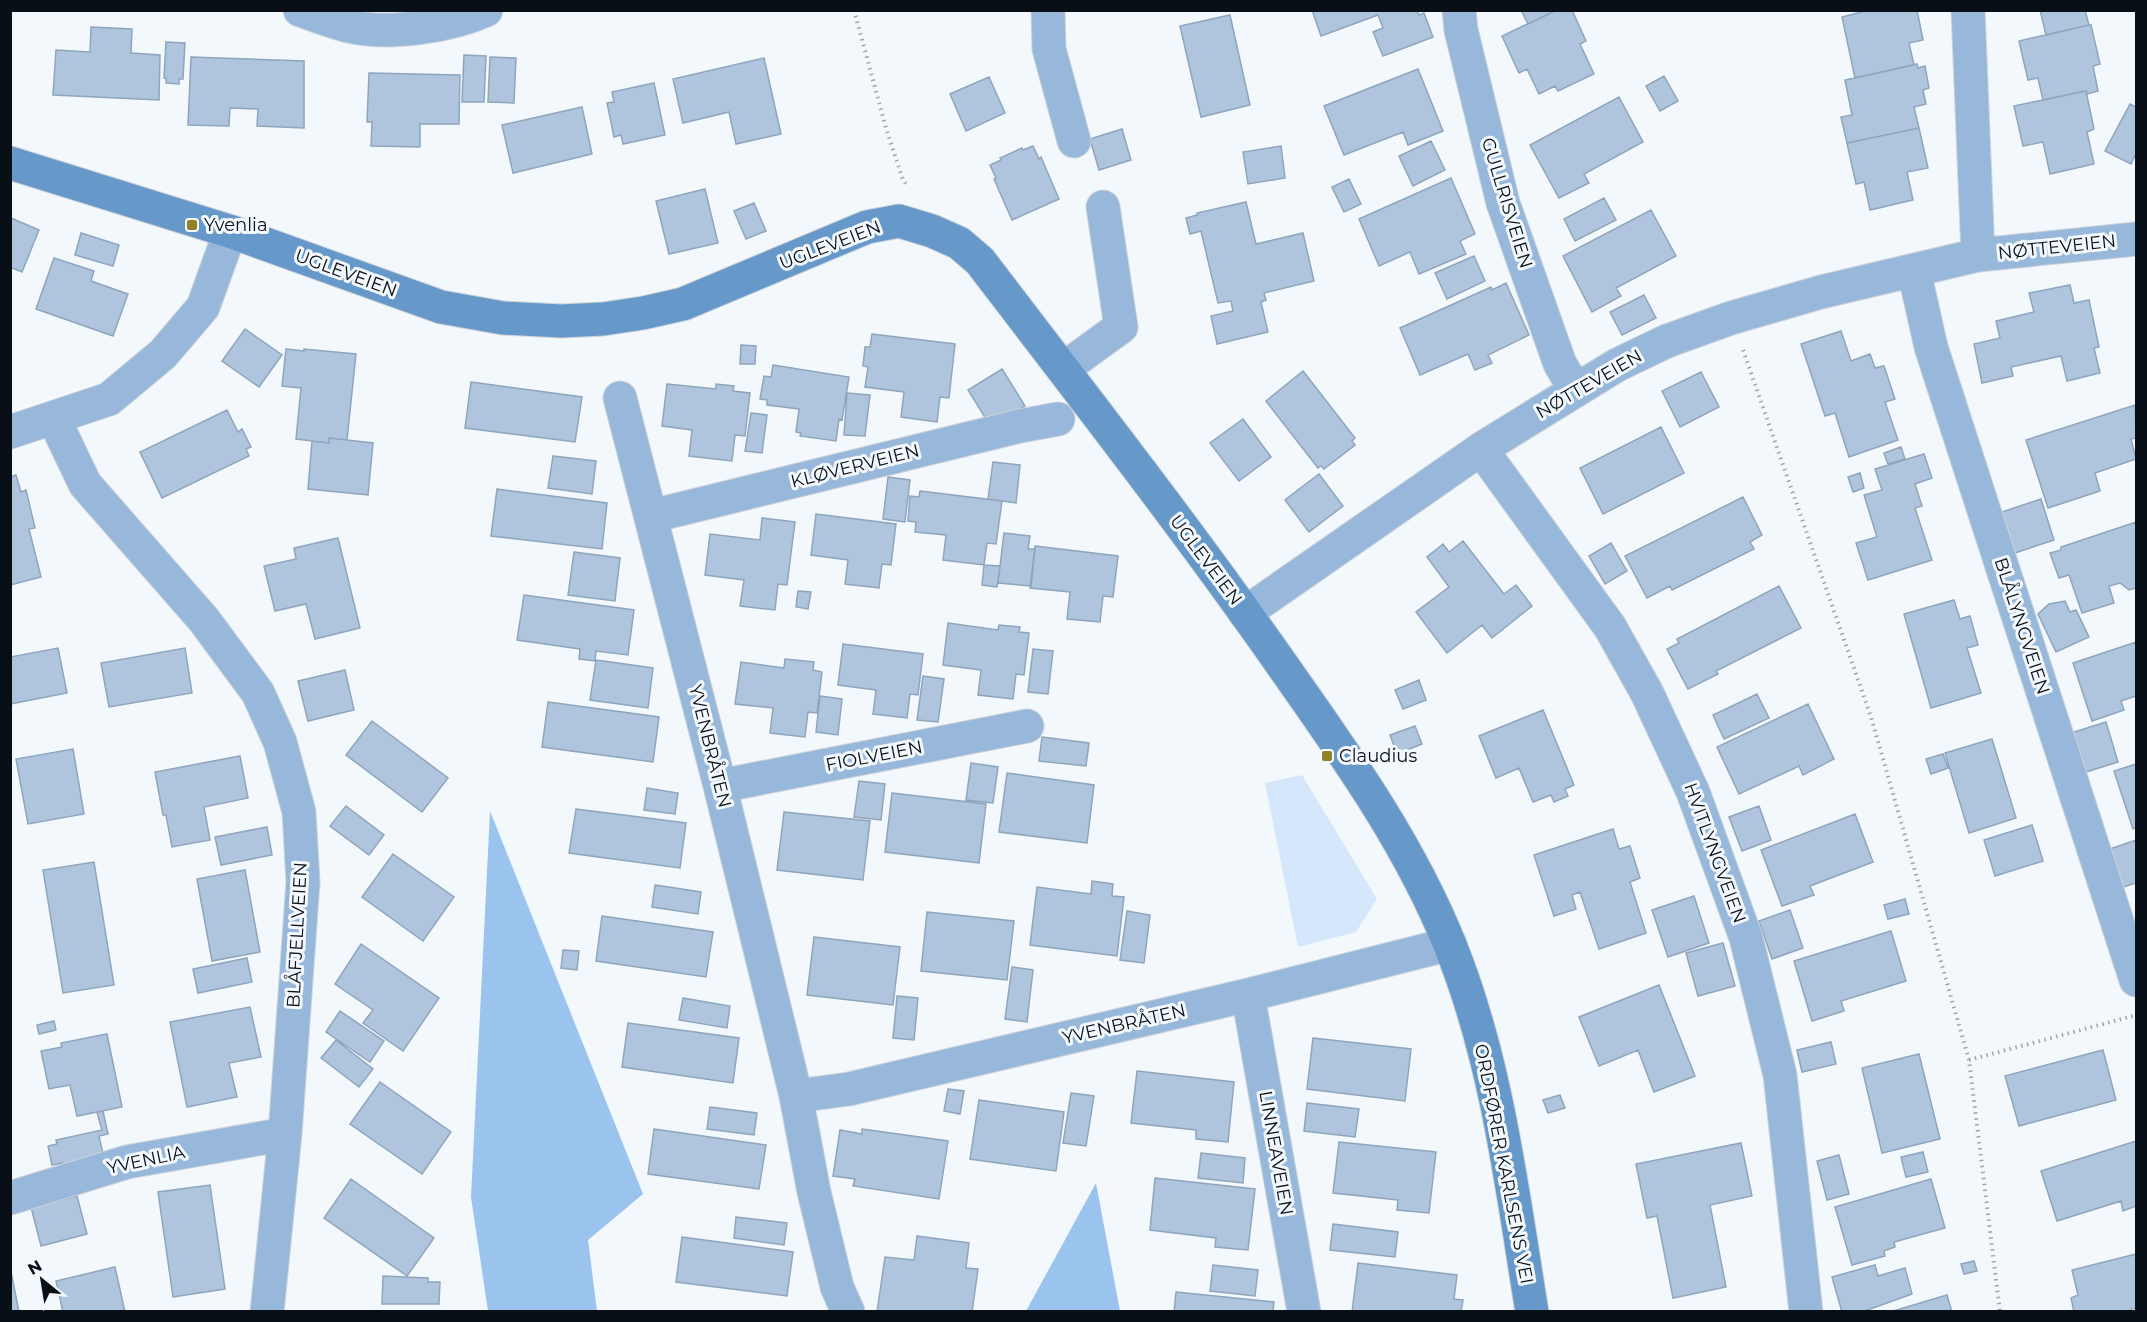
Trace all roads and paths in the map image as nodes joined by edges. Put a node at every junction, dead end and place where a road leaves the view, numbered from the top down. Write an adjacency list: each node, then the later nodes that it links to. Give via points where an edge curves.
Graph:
1 (300, 10): 2 (street, via 355,28 404,30 452,22)
2 (486, 10)
3 (854, 10): 9 (path, via 886,128 903,180)
4 (1048, 10): 7 (street, via 1049,49)
5 (1459, 10): 17 (street, GULLRISVEIEN, via 1503,203 1560,364)
6 (1968, 10): 13 (street, NØTTEVEIEN)
7 (1074, 141)
8 (10, 163): 11 (street, UGLEVEIEN)
9 (911, 192)
10 (1103, 207): 16 (street, via 1121,327)
11 (232, 232): 16 (street, UGLEVEIEN, via 441,307 503,318 561,321 642,314 683,304 857,231 899,221 944,234 980,261); 19 (street, via 203,307 163,354 109,399)
12 (2136, 239): 13 (street, NØTTEVEIEN)
13 (1978, 255): 14 (street, NØTTEVEIEN)
14 (1914, 271): 15 (street, NØTTEVEIEN); 28 (street, BLÅLYNGVEIEN, via 1931,347)
15 (1731, 318): 17 (street, NØTTEVEIEN, via 1667,341); 32 (path, via 1872,717)
16 (1063, 369): 24 (street, UGLEVEIEN)
17 (1575, 389): 22 (street, NØTTEVEIEN)
18 (621, 398): 23 (street, YVENBRÅTEN)
19 (54, 419): 21 (street); 34 (street, BLÅFJELLVEIEN, via 85,484 229,653 258,693 280,742 299,812 303,882)
20 (1058, 419): 23 (street, KLØVERVEIEN)
21 (10, 432)
22 (1481, 449): 24 (street, NØTTEVEIEN); 40 (street, HVITLYNGVEIEN, via 1610,627 1647,693 1693,792 1746,938 1780,1075)
23 (652, 516): 26 (street, YVENBRÅTEN)
24 (1245, 613): 27 (street, UGLEVEIEN, via 1366,785 1424,887)
25 (1027, 726): 26 (street, FIOLVEIEN)
26 (720, 786): 33 (street, YVENBRÅTEN)
27 (1450, 944): 29 (street, UGLEVEIEN); 30 (street, YVENBRÅTEN)
28 (2136, 980)
29 (1463, 982): 39 (street, ORDFØRER KARLSENS VEI, via 1508,1165)
30 (1248, 995): 33 (street, YVENBRÅTEN, via 849,1089); 38 (street, LINNEAVEIEN)
31 (2136, 1015): 32 (path)
32 (1969, 1060): 41 (path)
33 (796, 1096): 37 (street, YVENBRÅTEN, via 814,1192 837,1287)
34 (285, 1134): 35 (street, YVENLIA, via 127,1162); 36 (street, BLÅFJELLVEIEN)
35 (10, 1198)
36 (267, 1311)
37 (848, 1311)
38 (1304, 1311)
39 (1532, 1311)
40 (1806, 1311)
41 (2000, 1311)

